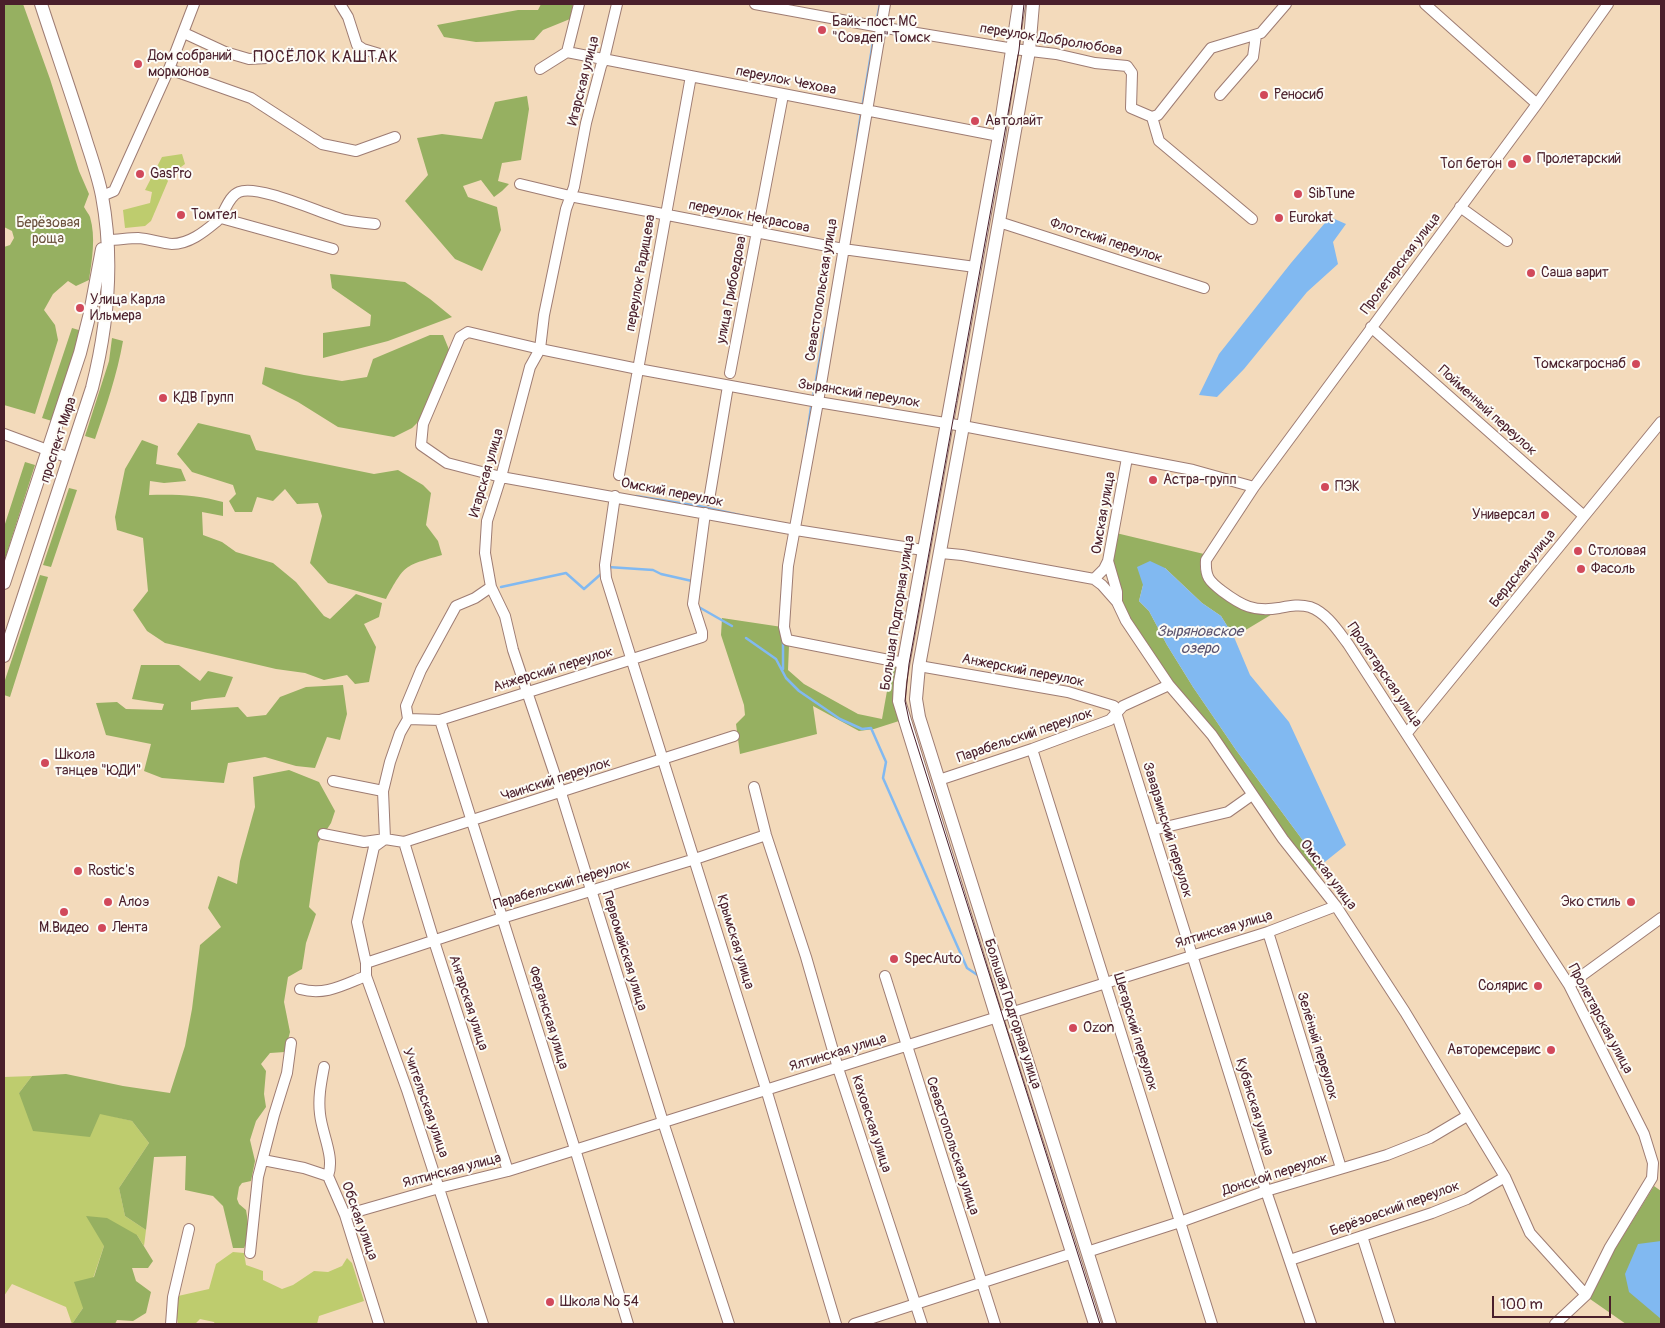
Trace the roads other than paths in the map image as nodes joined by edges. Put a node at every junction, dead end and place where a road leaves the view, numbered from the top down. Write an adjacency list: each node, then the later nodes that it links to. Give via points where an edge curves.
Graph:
1 (42, 4): 33 (main road, проспект Мира)
2 (194, 4): 14 (street)
3 (340, 4): 19 (street, via 357,45)
4 (579, 4): 18 (street)
5 (617, 4): 21 (street, Игарская улица)
6 (755, 4): 13 (street, переулок Добролюбова)
7 (885, 4): 13 (street, Севастопольская улица)
8 (1019, 4): 16 (main road, Большая Подгорная улица)
9 (1033, 4): 17 (main road, Большая Подгорная улица)
10 (1286, 4): 15 (street, via 1261,34)
11 (1425, 4): 27 (street)
12 (1608, 4): 27 (street, Пролетарская улица)
13 (880, 28): 16 (street, переулок Добролюбова); 28 (street, Севастопольская улица)
14 (184, 33): 20 (street, via 225,52 249,59); 22 (street)
15 (1256, 35): 26 (street, via 1253,57); 29 (street, via 1210,48 1158,115)
16 (1014, 49): 17 (street, переулок Добролюбова); 30 (main road, Большая Подгорная улица)
17 (1029, 51): 29 (street, переулок Добролюбова, via 1127,66 1132,73 1131,108); 39 (main road, Большая Подгорная улица)
18 (567, 52): 21 (street, переулок Чехова); 23 (street)
19 (383, 55)
20 (267, 58)
21 (604, 58): 24 (street, переулок Чехова); 34 (street, Игарская улица)
22 (169, 69): 31 (street, via 251,98 322,144 356,151); 33 (street, via 114,191)
23 (540, 69)
24 (691, 76): 25 (street, переулок Чехова); 36 (street, переулок Радищева)
25 (784, 95): 28 (street, переулок Чехова); 42 (street, улица Грибоедова)
26 (1220, 96)
27 (1537, 104): 35 (street, Пролетарская улица)
28 (867, 111): 30 (street, переулок Чехова); 46 (street, Севастопольская улица)
29 (1152, 117): 38 (street, via 1158,141)
30 (1000, 136): 47 (main road, Большая Подгорная улица)
31 (395, 137)
32 (520, 184): 34 (street, переулок Некрасова)
33 (102, 196): 41 (main road, проспект Мира)
34 (570, 196): 36 (street, переулок Некрасова); 50 (street, Игарская улица, via 544,315)
35 (1460, 207): 44 (street); 49 (street, Пролетарская улица)
36 (665, 215): 42 (street, переулок Некрасова); 51 (street, переулок Радищева)
37 (221, 218): 40 (street, via 234,195 255,192 344,220); 43 (street, via 203,234 173,244 137,238); 45 (street)
38 (1252, 220)
39 (999, 222): 48 (street, Флотский переулок); 57 (main road, Большая Подгорная улица)
40 (376, 224)
41 (106, 227): 43 (main road, проспект Мира); 60 (main road, проспект Мира, via 80,353)
42 (757, 231): 46 (street, переулок Некрасова); 52 (street, улица Грибоедова)
43 (108, 240): 61 (main road, проспект Мира, via 108,292 100,357)
44 (1507, 241)
45 (333, 249)
46 (843, 249): 47 (street, переулок Некрасова); 54 (street, Севастопольская улица)
47 (975, 267): 56 (main road, Большая Подгорная улица)
48 (1204, 288)
49 (1371, 327): 65 (street, Пролетарская улица); 69 (street, Пойменный переулок)
50 (540, 349): 51 (street, Зырянский переулок); 59 (street, Зырянский переулок, via 468,332 460,337 423,424); 64 (street, Игарская улица, via 530,367)
51 (638, 369): 53 (street, Зырянский переулок); 63 (street, переулок Радищева)
52 (730, 373)
53 (728, 386): 54 (street, Зырянский переулок); 67 (street)
54 (818, 402): 56 (street, Зырянский переулок); 70 (street, Севастопольская улица)
55 (1661, 422): 69 (street, Бердская улица)
56 (946, 423): 57 (street, Зырянский переулок); 71 (main road, Большая Подгорная улица)
57 (964, 426): 62 (street, Зырянский переулок); 72 (main road, Большая Подгорная улица)
58 (4, 434): 60 (street)
59 (422, 444): 64 (street, Омский переулок, via 447,463)
60 (48, 450): 61 (street); 75 (main road, проспект Мира)
61 (69, 458): 78 (main road, проспект Мира)
62 (1127, 458): 65 (street, Зырянский переулок, via 1193,470); 73 (street, Омская улица)
63 (619, 475)
64 (501, 476): 66 (street, Омский переулок); 76 (street, Игарская улица, via 487,521 485,553)
65 (1254, 487): 88 (street, Пролетарская улица, via 1206,560 1205,572 1212,583 1239,604 1261,610 1298,605 1311,607 1324,615 1348,644)
66 (615, 496): 68 (street, Омский переулок); 80 (street, Крымская улица, via 604,569)
67 (709, 500)
68 (705, 513): 70 (street, Омский переулок); 80 (street, Анжерский переулок, via 693,604 703,635)
69 (1584, 516): 88 (street, Бердская улица)
70 (796, 530): 71 (street, Омский переулок); 81 (street, Севастопольская улица, via 788,566 784,627 787,640)
71 (923, 550): 81 (main road, Большая Подгорная улица)
72 (940, 553): 74 (street); 82 (main road, Большая Подгорная улица)
73 (1108, 560): 74 (street); 77 (street, Омская улица)
74 (1094, 579): 77 (street)
75 (4, 583)
76 (491, 587): 84 (street, Первомайская улица, via 505,616); 86 (street, via 456,606 417,679 406,706)
77 (1117, 602): 83 (street, Омская улица)
78 (10, 618): 79 (main road, проспект Мира)
79 (4, 656)
80 (632, 660): 84 (street, Анжерский переулок); 91 (street, Крымская улица)
81 (904, 663): 119 (main road, Большая Подгорная улица, via 899,701 904,721)
82 (919, 666): 85 (street, Анжерский переулок, via 1068,692 1114,706); 92 (main road, Большая Подгорная улица, via 916,699 919,717)
83 (1169, 685): 85 (street, Парабельский переулок, via 1123,706); 97 (street, Омская улица, via 1212,735)
84 (528, 692): 87 (street, Анжерский переулок); 96 (street, Первомайская улица)
85 (1116, 713): 90 (street, Парабельский переулок, via 1110,720); 99 (street, Заварзинский переулок)
86 (408, 719): 87 (street, Анжерский переулок); 95 (street, via 400,733)
87 (440, 720): 98 (street, Ферганская улица)
88 (1407, 733): 116 (street, Пролетарская улица)
89 (734, 736): 91 (street, Чаинский переулок)
90 (1032, 749): 92 (street, Парабельский переулок); 115 (street, Шегарский переулок)
91 (663, 760): 96 (street, Чаинский переулок); 104 (street, Крымская улица)
92 (939, 780): 118 (main road, Большая Подгорная улица)
93 (333, 781): 95 (street)
94 (754, 787): 101 (street, Каховская улица)
95 (383, 791): 102 (street)
96 (561, 793): 98 (street, Чаинский переулок); 105 (street, Первомайская улица)
97 (1252, 795): 99 (street, via 1228,812); 106 (street, Омская улица)
98 (472, 821): 103 (street, Чаинский переулок); 107 (street, Ферганская улица)
99 (1153, 830): 111 (street, Заварзинский переулок)
100 (323, 834): 102 (street, Чаинский переулок, via 364,842)
101 (766, 835): 104 (street, Парабельский переулок); 123 (street, Каховская улица)
102 (385, 839): 103 (street, Чаинский переулок); 112 (street, via 374,847 356,922)
103 (404, 842): 110 (street, Ангарская улица)
104 (695, 859): 105 (street, Парабельский переулок); 124 (street, Крымская улица)
105 (590, 890): 107 (street, Парабельский переулок); 126 (street, Первомайская улица)
106 (1336, 906): 109 (street, Ялтинская улица); 125 (street, Омская улица)
107 (502, 918): 110 (street, Парабельский переулок); 127 (street, Ферганская улица)
108 (1661, 918): 116 (street)
109 (1268, 932): 111 (street, Ялтинская улица); 129 (street, Зелёный переулок)
110 (434, 940): 112 (street, Парабельский переулок); 130 (street, Ангарская улица)
111 (1190, 955): 115 (street, Ялтинская улица); 134 (street, Кубанская улица)
112 (366, 963): 113 (street)
113 (366, 976): 117 (street, via 329,991 312,993); 133 (street, Учительская улица)
114 (885, 976): 121 (street, Севастопольская улица)
115 (1105, 982): 118 (street, Ялтинская улица); 136 (street, Шегарский переулок)
116 (1569, 985): 144 (street, Пролетарская улица, via 1644,1134 1653,1163 1652,1178 1610,1247)
117 (300, 990)
118 (1013, 1013): 119 (street, Ялтинская улица); 139 (main road, Большая Подгорная улица)
119 (996, 1018): 121 (street, Ялтинская улица); 141 (main road, Большая Подгорная улица)
120 (291, 1043): 128 (street, via 287,1073)
121 (906, 1046): 123 (street, Ялтинская улица); 143 (street, Севастопольская улица)
122 (324, 1067): 131 (street, Обская улица, via 318,1099 331,1168)
123 (838, 1068): 124 (street, Ялтинская улица); 145 (street, Каховская улица)
124 (766, 1089): 126 (street, Ялтинская улица); 151 (street, Крымская улица)
125 (1468, 1116): 129 (street, Донской переулок, via 1430,1138); 132 (street, Омская улица)
126 (663, 1122): 127 (street, Ялтинская улица); 150 (street, Первомайская улица)
127 (575, 1149): 130 (street, Ялтинская улица); 149 (street, Ферганская улица)
128 (263, 1160): 131 (street); 140 (street, via 258,1177)
129 (1341, 1168): 134 (street, Донской переулок)
130 (508, 1171): 133 (street, Ялтинская улица)
131 (328, 1176): 135 (street, Обская улица)
132 (1505, 1176): 138 (street, Берёзовский переулок, via 1467,1199); 144 (street, Омская улица, via 1530,1233)
133 (439, 1188): 135 (street, Ялтинская улица); 148 (street, Учительская улица)
134 (1266, 1191): 136 (street, Донской переулок); 142 (street, Кубанская улица)
135 (345, 1215): 147 (street, Обская улица)
136 (1180, 1222): 139 (street, Донской переулок); 157 (street, Шегарский переулок)
137 (189, 1229): 146 (street, via 173,1297)
138 (1362, 1236): 142 (street, Берёзовский переулок); 159 (street)
139 (1087, 1252): 156 (main road, Большая Подгорная улица)
140 (250, 1253)
141 (1073, 1253): 143 (street); 155 (main road, Большая Подгорная улица)
142 (1290, 1260): 158 (street, Кубанская улица)
143 (982, 1282): 145 (street); 154 (street, Севастопольская улица)
144 (1586, 1295): 160 (street, Пролетарская улица)
145 (916, 1304): 152 (street); 153 (street, Каховская улица)
146 (171, 1324)
147 (379, 1324)
148 (483, 1324)
149 (628, 1324)
150 (729, 1324)
151 (836, 1324)
152 (854, 1324)
153 (922, 1324)
154 (995, 1324)
155 (1095, 1324)
156 (1110, 1324)
157 (1212, 1324)
158 (1312, 1324)
159 (1390, 1324)
160 (1556, 1324)

